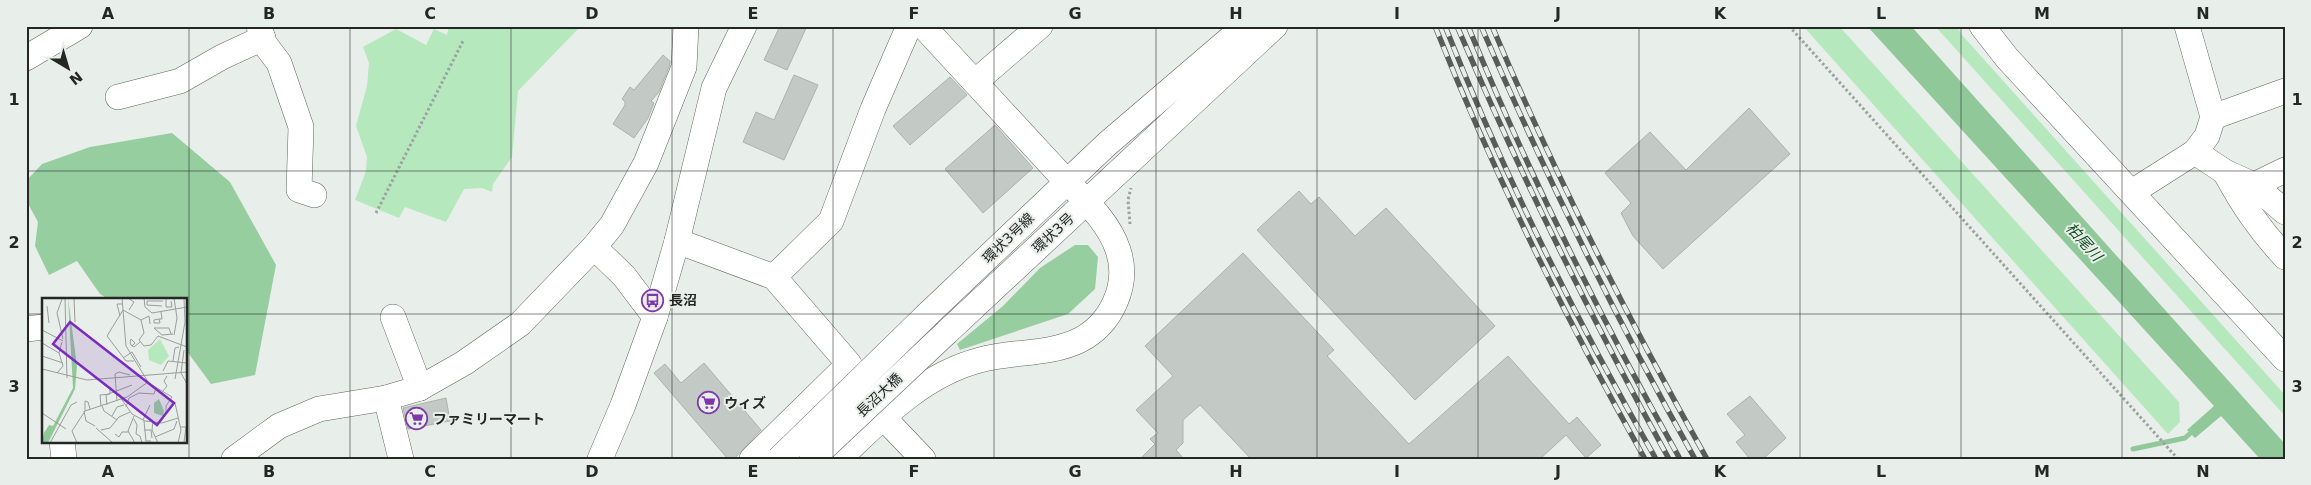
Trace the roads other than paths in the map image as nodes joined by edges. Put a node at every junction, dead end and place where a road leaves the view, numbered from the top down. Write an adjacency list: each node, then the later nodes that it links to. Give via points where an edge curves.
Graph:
1 (80, 26): 12 (street)
2 (686, 26): 27 (street, via 684,68 646,162 612,225)
3 (744, 26): 26 (street, via 714,88)
4 (909, 26): 29 (street, via 873,109 831,221)
5 (923, 26): 13 (street)
6 (1040, 26): 13 (street)
7 (1245, 26): 20 (street, 環状3号線)
8 (1275, 26): 24 (street, 環状3号)
9 (1982, 26): 22 (street, via 2007,58)
10 (2188, 26): 16 (street)
11 (261, 32): 15 (street, via 180,81); 23 (street, via 279,62 301,127 299,190)
12 (26, 58)
13 (975, 82): 20 (street)
14 (2285, 91): 16 (street)
15 (118, 97)
16 (2213, 117): 17 (street, via 2207,136)
17 (2195, 152): 19 (street); 22 (street)
18 (2285, 170): 21 (street)
19 (2225, 172): 21 (street); 28 (street, via 2245,209)
20 (1066, 181): 24 (street); 45 (street, 環状3号線, bridge)
21 (2254, 185): 25 (street)
22 (2132, 192): 35 (street)
23 (314, 195)
24 (1086, 202): 34 (street, 環状3号); 38 (street, via 1111,234 1121,265 1117,298 1103,322 1078,340 1058,347 959,366 917,389)
25 (2285, 212)
26 (677, 241): 29 (street); 31 (street)
27 (594, 247): 31 (street, via 624,276); 36 (street, via 520,324 464,363)
28 (2285, 257)
29 (774, 277): 44 (street, via 848,364)
30 (393, 317): 36 (street)
31 (655, 317): 43 (street)
32 (42, 327): 33 (street)
33 (26, 329)
34 (946, 332): 46 (street, 長沼大橋, bridge)
35 (2285, 359)
36 (420, 388): 37 (street)
37 (386, 398): 41 (street, via 319,409 279,426); 42 (street)
38 (883, 417): 47 (street); 48 (street)
39 (62, 442): 40 (street)
40 (64, 459)
41 (234, 459)
42 (401, 459)
43 (600, 459)
44 (752, 459)
45 (779, 459)
46 (812, 459)
47 (839, 459)
48 (923, 459)

